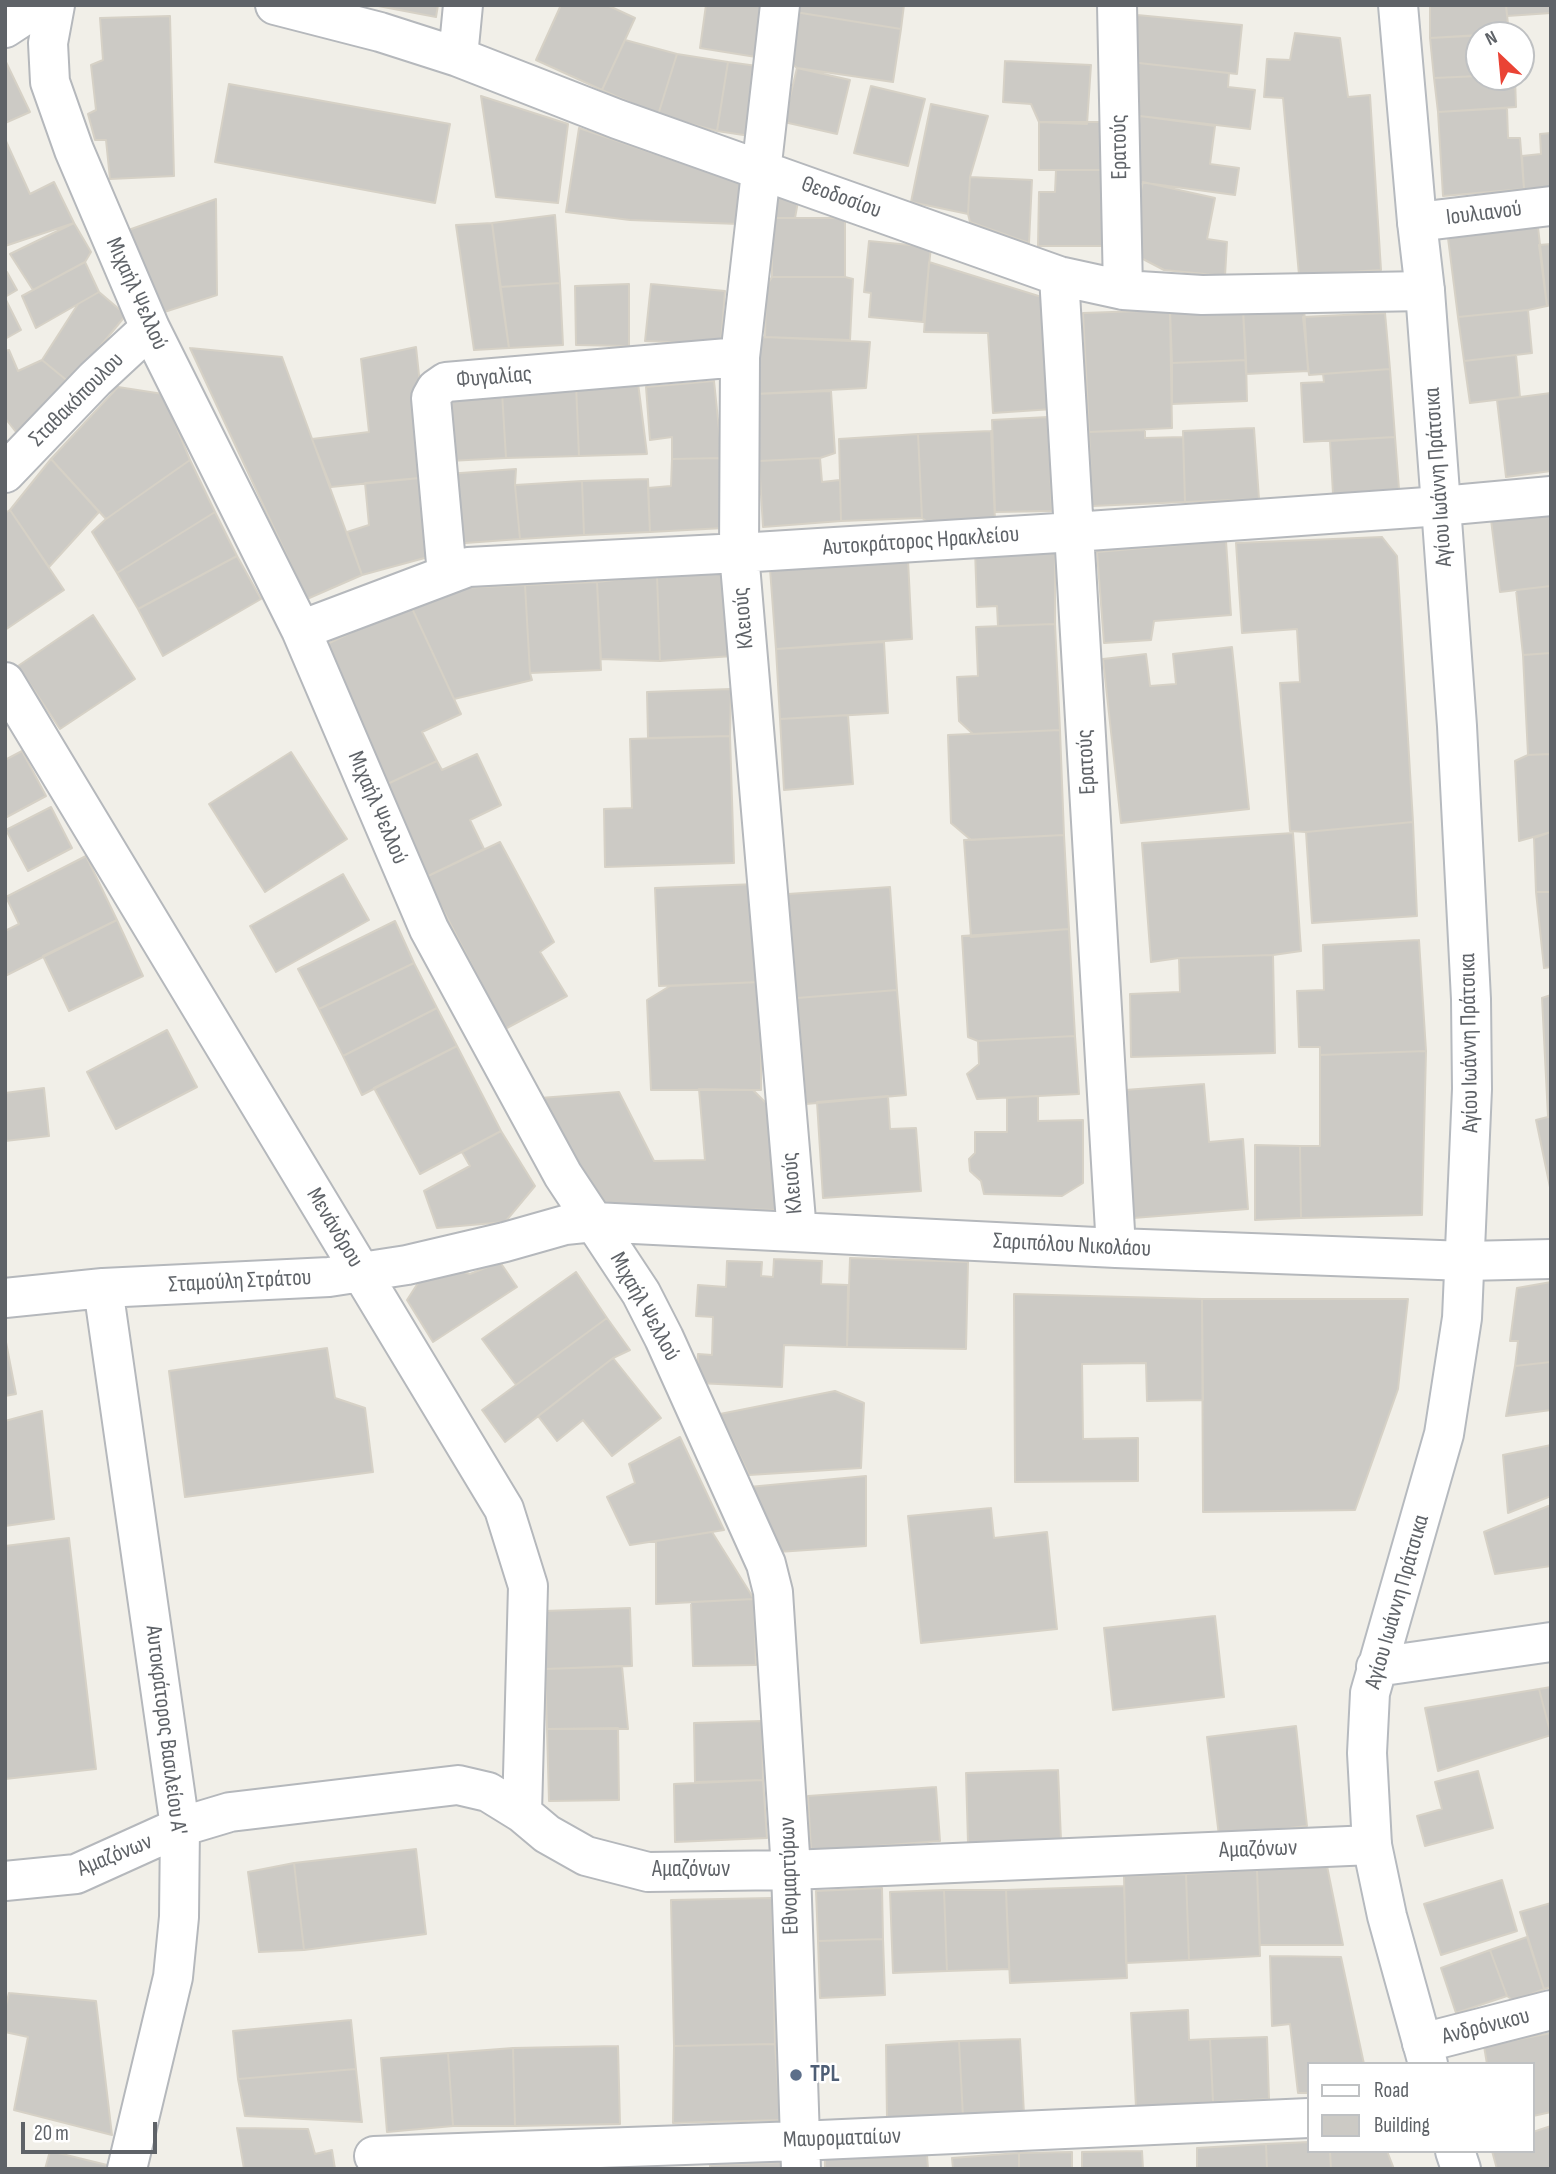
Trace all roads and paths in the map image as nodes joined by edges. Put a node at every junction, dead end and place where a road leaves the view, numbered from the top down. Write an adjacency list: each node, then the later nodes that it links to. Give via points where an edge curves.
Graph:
1 (40, 5): 8 (street)
2 (55, 5): 16 (street, Μιχαήλ Ψελλού, via 48,43 50,82)
3 (275, 5): 9 (street, Θεοδοσίου)
4 (463, 5): 9 (street)
5 (780, 5): 10 (street, Κλειούς)
6 (1117, 5): 14 (street, Ερατούς)
7 (1398, 5): 12 (street, Αγίου Ιωάννη Πράτσικα)
8 (5, 28)
9 (458, 57): 10 (street, Θεοδοσίου)
10 (763, 169): 13 (street, Θεοδοσίου); 17 (street, Κλειούς)
11 (1551, 206): 12 (street, Ιουλιανού)
12 (1417, 222): 15 (street, Αγίου Ιωάννη Πράτσικα)
13 (1059, 276): 14 (street, Θεοδοσίου); 21 (street, Ερατούς)
14 (1123, 289): 15 (street, Θεοδοσίου, via 1202,295)
15 (1425, 291): 20 (street, Αγίου Ιωάννη Πράτσικα)
16 (149, 328): 18 (street, Σταθακόπουλου); 24 (street, Μιχαήλ Ψελλού)
17 (740, 357): 22 (street, Κλειούς); 23 (street, Φυγαλίας, via 446,382 436,389 431,398)
18 (8, 462)
19 (1551, 496): 20 (street, Αυτοκράτορος Ηρακλείου)
20 (1441, 506): 21 (street, Αυτοκράτορος Ηρακλείου); 30 (street, Αγίου Ιωάννη Πράτσικα, via 1471,999)
21 (1074, 533): 22 (street, Αυτοκράτορος Ηρακλείου); 28 (street, Ερατούς)
22 (739, 553): 23 (street, Αυτοκράτορος Ηρακλείου, via 468,567); 27 (street, Κλειούς)
23 (447, 574): 24 (street, Αυτοκράτορος Ηρακλείου)
24 (301, 629): 26 (street, Μιχαήλ Ψελλού, via 429,929 554,1159)
25 (5, 682): 31 (street, Μενάνδρου)
26 (594, 1222): 27 (street, Σαριπόλου Νικολάου); 31 (street, Σταμούλη Στράτου); 34 (street, Μιχαήλ Ψελλού, via 641,1293 664,1338)
27 (797, 1231): 28 (street, Σαριπόλου Νικολάου)
28 (1116, 1248): 30 (street, Σαριπόλου Νικολάου)
29 (1551, 1259): 30 (street, Σαριπόλου Νικολάου)
30 (1466, 1261): 36 (street, Αγίου Ιωάννη Πράτσικα, via 1444,1434)
31 (361, 1273): 32 (street, Σταμούλη Στράτου); 37 (street, Μενάνδρου, via 504,1508 528,1586)
32 (103, 1288): 33 (street, Σταμούλη Στράτου); 38 (street, Αυτοκράτορος Βασιλείου A')
33 (5, 1298)
34 (773, 1584): 40 (street, Εθνομαρτύρων)
35 (1551, 1642): 36 (street)
36 (1377, 1667): 39 (street, Αγίου Ιωάννη Πράτσικα, via 1370,1693 1367,1753)
37 (522, 1814): 38 (street, Αμαζόνων, via 488,1792 458,1785 230,1812); 40 (street, Αμαζόνων, via 586,1856 648,1872)
38 (180, 1828): 41 (street, Αμαζόνων, via 76,1874); 47 (street, Αυτοκράτορος Βασιλείου A', via 173,1977)
39 (1372, 1845): 40 (street, Αμαζόνων); 43 (street, Αγίου Ιωάννη Πράτσικα)
40 (791, 1870): 45 (street, Εθνομαρτύρων)
41 (5, 1881)
42 (1551, 2010): 43 (street, Ανδρόνικου)
43 (1425, 2053)
44 (1308, 2118): 45 (street, Μαυροματαίων)
45 (800, 2155): 46 (street, Μαυροματαίων)
46 (374, 2156)
47 (128, 2169)

